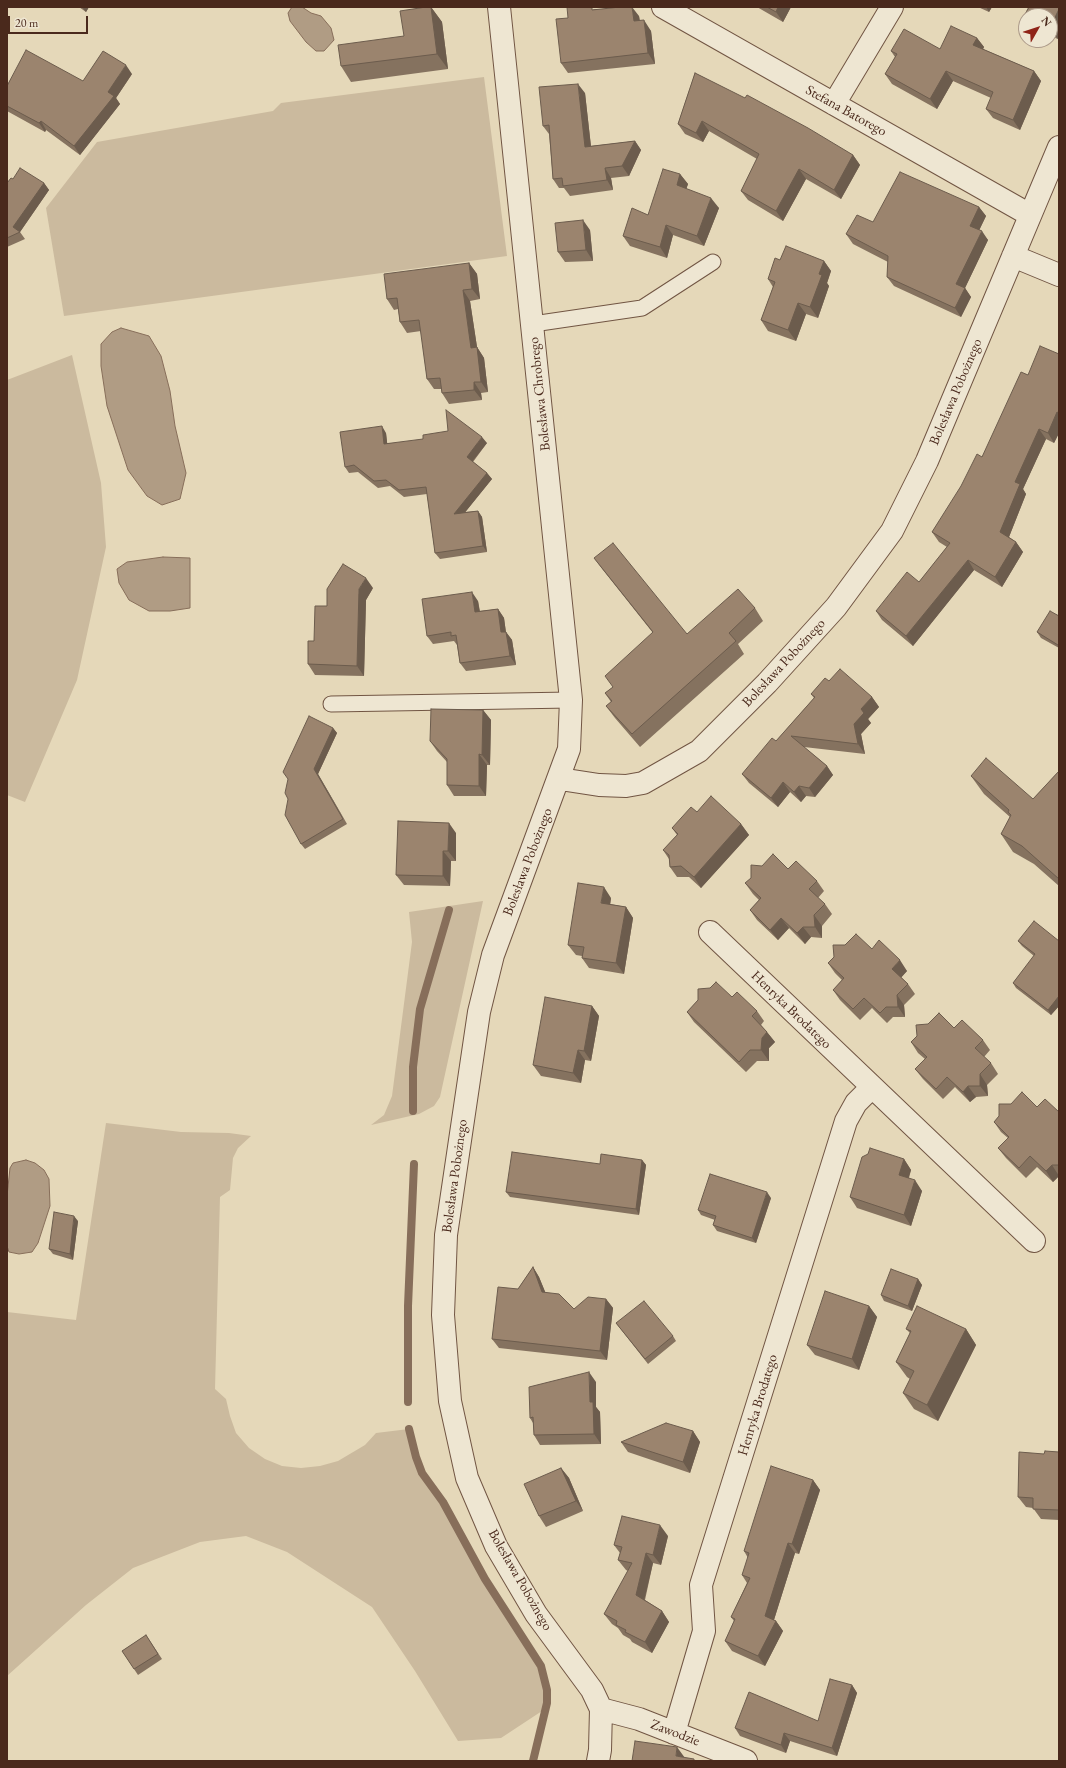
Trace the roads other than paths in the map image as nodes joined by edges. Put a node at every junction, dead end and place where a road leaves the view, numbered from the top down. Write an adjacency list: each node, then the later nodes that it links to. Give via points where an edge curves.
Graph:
1 (499, 7): 10 (street, Bolesława Chrobrego)
2 (662, 7): 4 (street, Stefana Batorego)
3 (892, 7): 4 (street)
4 (834, 104): 6 (street, Stefana Batorego)
5 (1059, 147): 6 (street, Bolesława Pobożnego)
6 (1030, 215): 7 (street, Bolesława Pobożnego)
7 (1013, 256): 9 (street); 13 (street, Bolesława Pobożnego, via 927,461 892,531 836,607 767,683 699,751 643,783 626,786 599,785)
8 (713, 262): 10 (lane, via 642,308)
9 (1059, 275)
10 (532, 324): 11 (street, Bolesława Chrobrego)
11 (571, 700): 12 (lane); 13 (street, Bolesława Chrobrego, via 569,749)
12 (331, 704)
13 (560, 779): 17 (street, Bolesława Pobożnego, via 493,955 478,1012 446,1235 443,1315 450,1401 467,1478 496,1546 536,1614 592,1690)
14 (710, 932): 15 (street, Henryka Brodatego)
15 (872, 1087): 16 (street, Henryka Brodatego); 18 (street, Henryka Brodatego, via 856,1103 846,1121 702,1585 704,1631)
16 (1034, 1242)
17 (601, 1709): 18 (street, Zawodzie, via 639,1719); 19 (street, Bolesława Pobożnego)
18 (674, 1733): 20 (street, Zawodzie)
19 (598, 1761)
20 (746, 1761)

